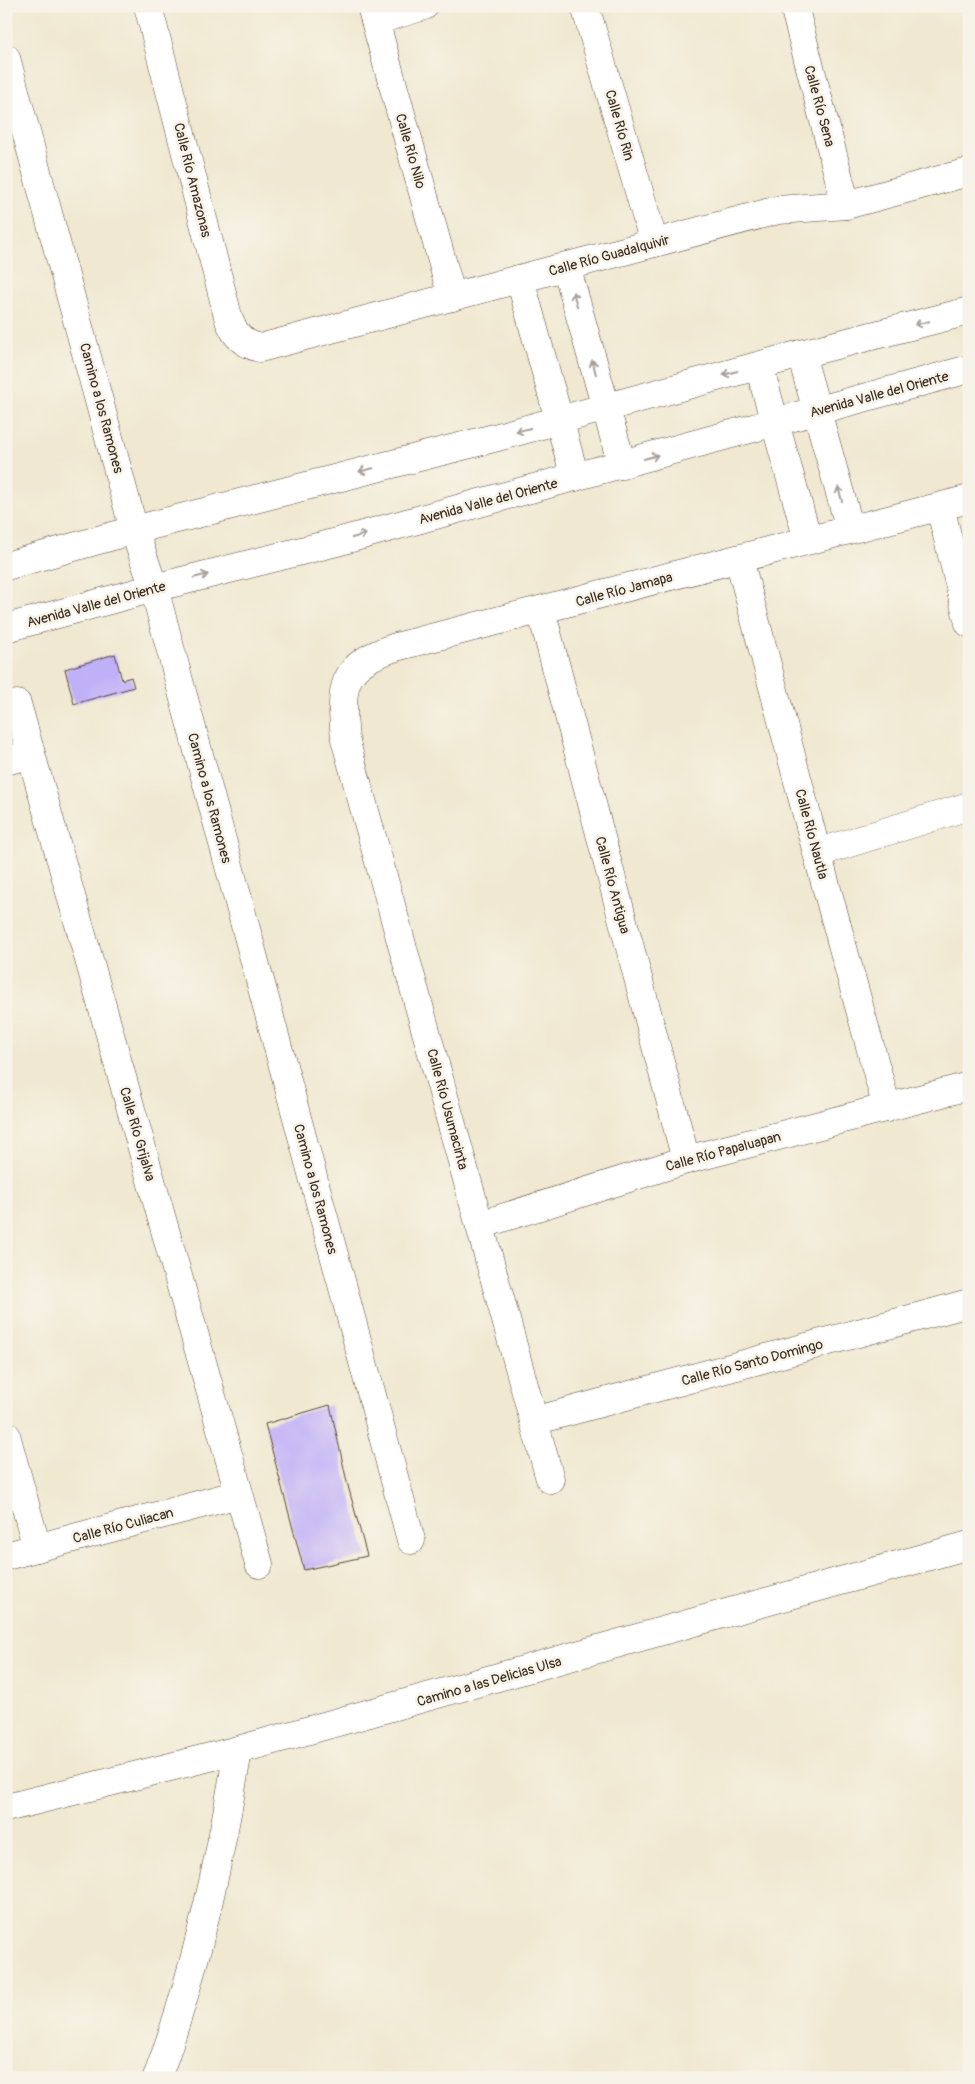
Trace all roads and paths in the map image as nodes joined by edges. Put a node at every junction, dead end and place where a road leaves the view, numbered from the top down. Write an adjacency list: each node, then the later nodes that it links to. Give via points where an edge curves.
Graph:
1 (148, 6): 14 (street, Calle Río Amazonas, via 229,320 236,334)
2 (424, 6): 5 (street)
3 (585, 6): 9 (street, Calle Río Rin)
4 (794, 6): 8 (street, Calle Río Sena)
5 (373, 13): 12 (street, Calle Río Nilo)
6 (6, 58): 26 (street, Camino a los Ramones)
7 (969, 172): 8 (street, Calle Río Guadalquivir)
8 (846, 205): 9 (street, Calle Río Guadalquivir, via 778,210)
9 (654, 243): 10 (street, Calle Río Guadalquivir)
10 (566, 266): 11 (street, Calle Río Guadalquivir); 18 (street, one-way to 10)
11 (520, 279): 12 (street, Calle Río Guadalquivir); 20 (street)
12 (452, 296): 14 (street, Calle Río Guadalquivir, via 260,348)
13 (969, 311): 15 (street, one-way to 15)
14 (250, 346)
15 (801, 354): 16 (street); 19 (street)
16 (759, 366): 18 (street, one-way to 18); 21 (street)
17 (969, 369): 19 (street, Avenida Valle del Oriente)
18 (606, 408): 20 (street); 22 (street)
19 (818, 411): 21 (street, Avenida Valle del Oriente); 27 (street, one-way to 19)
20 (560, 420): 23 (street); 26 (street, one-way to 26)
21 (775, 423): 22 (street, Avenida Valle del Oriente, one-way to 21); 28 (street)
22 (622, 465): 23 (street, Avenida Valle del Oriente)
23 (575, 477): 31 (street, Avenida Valle del Oriente, one-way to 23)
24 (969, 499): 25 (street, Calle Río Jamapa)
25 (940, 507): 27 (street, Calle Río Jamapa); 33 (street)
26 (134, 530): 30 (street); 31 (street, Camino a los Ramones)
27 (850, 530): 28 (street, Calle Río Jamapa)
28 (808, 540): 29 (street, Calle Río Jamapa)
29 (739, 559): 32 (street, Calle Río Jamapa); 39 (street, Calle Río Nautla)
30 (6, 566)
31 (154, 588): 34 (street, Avenida Valle del Oriente); 49 (street, Camino a los Ramones)
32 (541, 610): 36 (street, Calle Río Jamapa, via 370,656 354,669 345,686 342,710); 42 (street, Calle Río Antigua)
33 (969, 623)
34 (6, 628)
35 (17, 704): 37 (street, Calle Río Grijalva)
36 (346, 739): 43 (street, Calle Río Usumacinta)
37 (19, 757): 48 (street, Calle Río Grijalva)
38 (969, 806): 39 (street)
39 (817, 853): 41 (street, Calle Río Nautla)
40 (969, 1086): 41 (street, Calle Río Papaluapan)
41 (887, 1108): 42 (street, Calle Río Papaluapan)
42 (686, 1160): 43 (street, Calle Río Papaluapan)
43 (480, 1225): 45 (street, Calle Río Usumacinta)
44 (969, 1303): 45 (street, Calle Río Santo Domingo)
45 (534, 1421): 47 (street, Calle Río Usumacinta)
46 (6, 1435): 51 (street)
47 (550, 1479)
48 (239, 1494): 51 (street, Calle Río Culiacan); 53 (street, Calle Río Grijalva)
49 (411, 1540)
50 (969, 1545): 54 (street, Camino a las Delicias Ulsa)
51 (37, 1548): 52 (street, Calle Río Culiacan)
52 (6, 1556)
53 (259, 1564)
54 (238, 1750): 55 (street, Camino a las Delicias Ulsa); 56 (street, via 206,1918 178,2018)
55 (6, 1808)
56 (157, 2078)

